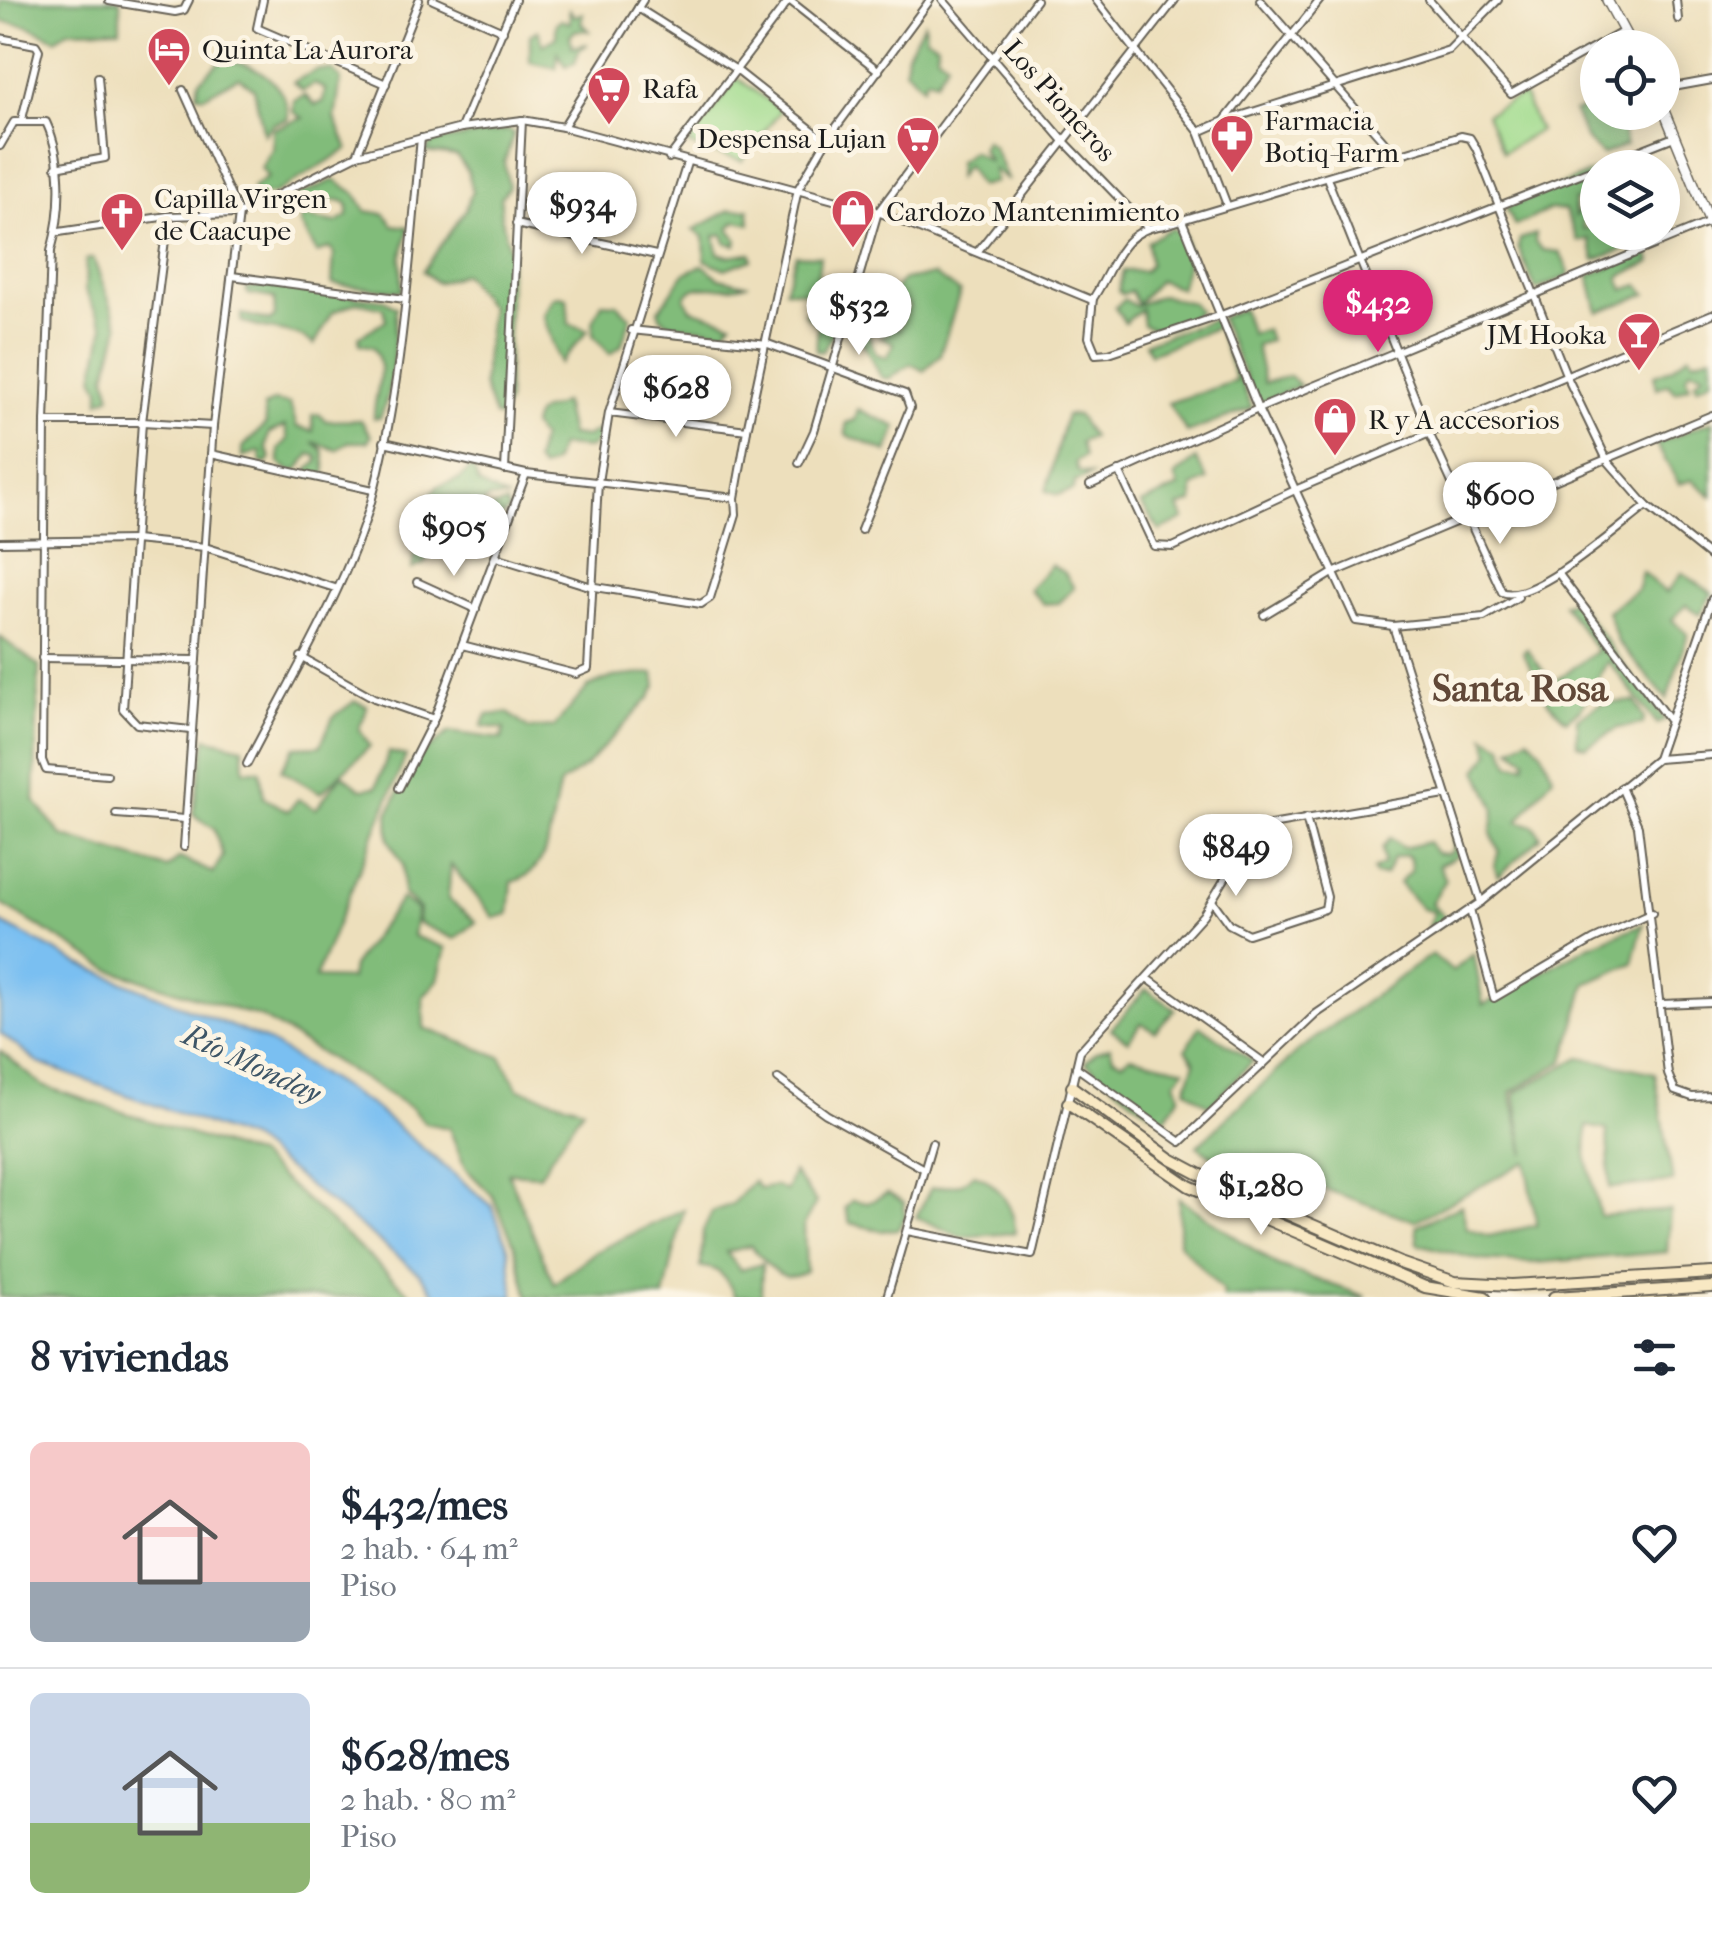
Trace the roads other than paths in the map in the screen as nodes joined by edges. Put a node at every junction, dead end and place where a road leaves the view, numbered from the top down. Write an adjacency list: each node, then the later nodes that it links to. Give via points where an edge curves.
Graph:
1 (188, 0): 19 (street, via 175,12)
2 (264, 0): 34 (street, via 257,28)
3 (419, 0): 34 (street)
4 (432, 0): 23 (street)
5 (514, 0): 23 (street)
6 (643, 0): 20 (street)
7 (789, 0): 30 (street); 31 (street)
8 (930, 0): 31 (street)
9 (942, 0): 29 (street, Los Pioneros)
10 (1036, 0): 29 (street)
11 (1096, 0): 27 (street)
12 (1175, 0): 27 (street)
13 (1260, 0): 24 (street)
14 (1320, 0): 24 (street)
15 (1429, 0): 26 (street)
16 (1498, 0): 26 (street)
17 (1607, 0): 22 (street)
18 (1676, 0): 21 (street)
19 (109, 1)
20 (638, 8): 30 (street); 41 (street)
21 (1678, 20)
22 (1623, 30)
23 (503, 31): 42 (street)
24 (1290, 36): 36 (street); 40 (street)
25 (0, 38): 38 (street, via 40,50)
26 (1463, 40): 28 (street, via 1511,94); 36 (street)
27 (1137, 48): 44 (street); 48 (street)
28 (1580, 56)
29 (994, 60): 48 (street, Los Pioneros); 59 (street)
30 (735, 69): 47 (street); 52 (street)
31 (879, 72): 47 (street)
32 (98, 77): 54 (street, via 105,158)
33 (1712, 80): 35 (street)
34 (386, 84): 50 (street)
35 (1680, 86)
36 (1337, 87): 40 (street); 51 (street)
37 (182, 90): 60 (street)
38 (22, 119): 49 (street, via 8,128); 54 (street, via 46,122)
39 (522, 120): 41 (street); 42 (street); 63 (street)
40 (1224, 121): 44 (street)
41 (562, 126): 52 (street)
42 (461, 128): 46 (street)
43 (1673, 130): 45 (street)
44 (1199, 132): 57 (street)
45 (1676, 137): 58 (street); 64 (street)
46 (421, 138): 50 (street); 73 (street)
47 (826, 140): 56 (street)
48 (1063, 140): 65 (street, Los Pioneros); 67 (street)
49 (0, 146)
50 (357, 155): 60 (street)
51 (1396, 155): 55 (street); 58 (street, via 1470,138)
52 (669, 158): 53 (street)
53 (686, 163): 56 (street); 68 (street)
54 (56, 167): 66 (street)
55 (1327, 178): 57 (street); 69 (street)
56 (798, 189): 59 (street); 77 (street)
57 (1227, 205): 62 (street)
58 (1496, 207): 69 (street); 71 (street)
59 (878, 212): 67 (street); 79 (street)
60 (239, 214): 61 (street); 70 (street)
61 (168, 216): 66 (street); 85 (street)
62 (1182, 220): 65 (street); 75 (street)
63 (516, 224): 68 (street); 93 (street)
64 (1711, 225): 71 (street)
65 (1147, 227): 72 (street, via 1117,250)
66 (59, 232): 84 (street, via 51,251)
67 (978, 251): 72 (street)
68 (656, 255): 76 (street)
69 (1359, 258): 75 (street); 78 (street)
70 (232, 276): 73 (street); 86 (street)
71 (1533, 293): 78 (street); 80 (street)
72 (1093, 298): 75 (street, via 1089,338 1096,354)
73 (405, 299): 89 (street)
74 (1712, 314): 80 (street)
75 (1219, 316): 81 (street)
76 (632, 330): 77 (street); 82 (street)
77 (768, 344): 79 (street); 87 (street)
78 (1396, 352): 81 (street); 88 (street)
79 (833, 369): 92 (street); 103 (street, via 909,400)
80 (1567, 377): 88 (street); 91 (street)
81 (1258, 409): 94 (street); 99 (street)
82 (609, 413): 87 (street); 96 (street)
83 (1712, 416): 91 (street)
84 (44, 422): 85 (street); 106 (street)
85 (142, 422): 86 (street); 104 (street)
86 (214, 426): 90 (street)
87 (747, 430): 100 (street)
88 (1430, 434): 99 (street); 102 (street)
89 (384, 442): 93 (street); 98 (street)
90 (212, 454): 98 (street); 107 (street)
91 (1607, 460): 101 (street); 102 (street)
92 (799, 463)
93 (504, 470): 95 (street)
94 (1119, 471): 97 (street); 99 (street, via 1161,549)
95 (526, 474): 96 (street); 108 (street)
96 (598, 482): 100 (street); 113 (street)
97 (1090, 485)
98 (373, 490): 114 (street)
99 (1295, 490): 110 (street)
100 (734, 498): 113 (street, via 736,514 710,598 701,604)
101 (1647, 506): 109 (street); 111 (street)
102 (1466, 518): 110 (street); 115 (street, via 1502,592)
103 (861, 530)
104 (134, 540): 106 (street); 107 (street); 121 (street)
105 (0, 542): 106 (street)
106 (43, 543): 123 (street)
107 (205, 547): 114 (street); 124 (street)
108 (496, 557): 113 (street); 117 (street)
109 (1712, 558)
110 (1333, 573): 118 (street); 119 (street, via 1356,621)
111 (1558, 573): 115 (street); 126 (street)
112 (417, 582): 117 (street)
113 (589, 586): 120 (street, via 589,664 581,674)
114 (335, 588): 122 (street)
115 (1521, 594): 119 (street, via 1484,618)
116 (1711, 603): 126 (street)
117 (476, 608): 120 (street)
118 (1264, 616)
119 (1393, 626): 134 (street)
120 (462, 645): 125 (street)
121 (126, 656): 123 (street); 124 (street); 127 (street, via 123,709 130,720)
122 (301, 656): 125 (street, via 374,698); 130 (street)
123 (42, 658): 131 (street, via 46,770)
124 (197, 660): 127 (street)
125 (434, 719): 133 (street)
126 (1668, 719): 129 (street)
127 (190, 730): 136 (street)
128 (1712, 755): 129 (street)
129 (1657, 760): 132 (street)
130 (247, 764)
131 (107, 775)
132 (1621, 787): 140 (street); 142 (street, via 1638,826)
133 (399, 788)
134 (1445, 795): 137 (street); 140 (street)
135 (116, 814): 136 (street)
136 (186, 818): 138 (street)
137 (1306, 818): 139 (street, via 1252,834); 139 (street, via 1325,909 1248,934)
138 (184, 847)
139 (1213, 902): 143 (street)
140 (1481, 902): 141 (street)
141 (1470, 910): 142 (street, via 1494,998); 146 (street, via 1316,1014)
142 (1652, 913): 145 (street)
143 (1147, 978): 146 (street); 147 (street, via 1088,1040)
144 (1712, 1002): 145 (street)
145 (1662, 1004): 150 (street, via 1674,1090)
146 (1262, 1061): 147 (street, via 1181,1142)
147 (1076, 1067): 149 (street)
148 (778, 1079): 153 (street)
149 (1072, 1087): 151 (street); 155 (main road, via 1171,1159 1218,1184 1456,1282)
150 (1712, 1096)
151 (1068, 1102): 154 (street, via 1032,1255); 159 (main road, via 1189,1186 1426,1287)
152 (932, 1143): 153 (street)
153 (924, 1169): 154 (street)
154 (907, 1231): 158 (street)
155 (1712, 1274)
156 (1712, 1286): 157 (main road)
157 (1630, 1294): 160 (main road)
158 (887, 1297)
159 (1485, 1297)
160 (1554, 1297)

